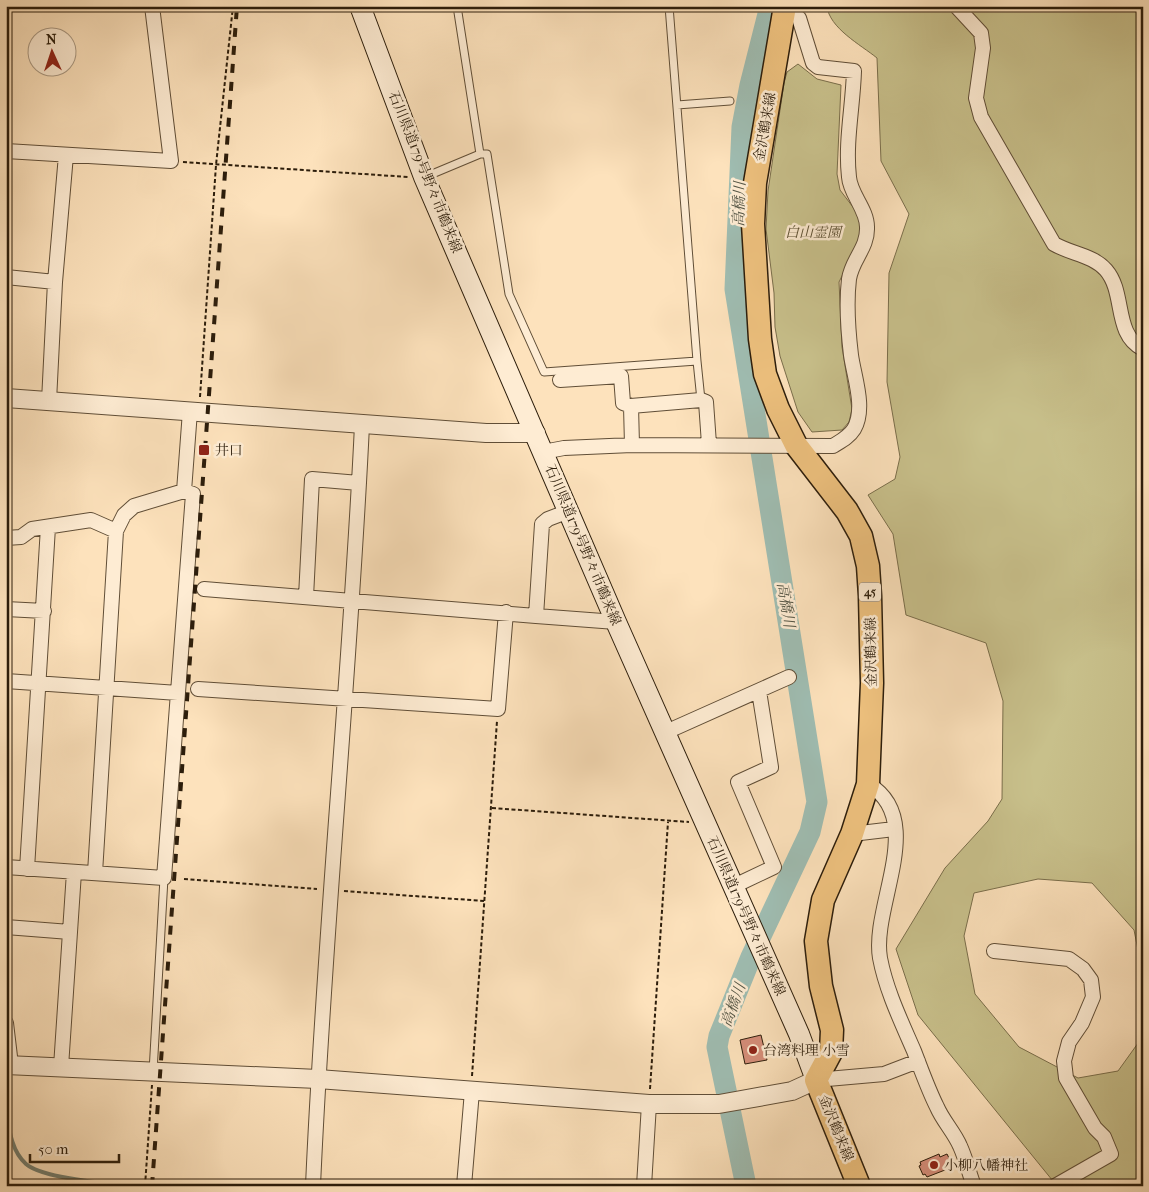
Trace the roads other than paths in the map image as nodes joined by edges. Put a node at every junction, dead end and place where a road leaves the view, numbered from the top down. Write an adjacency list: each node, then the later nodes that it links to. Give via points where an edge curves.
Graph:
1 (152, 6): 11 (street, via 171,162)
2 (360, 6): 12 (main road, 石川県道179号野々市鶴来線)
3 (457, 6): 10 (lane)
4 (669, 6): 8 (lane)
5 (956, 6): 15 (street, via 981,32 983,48 976,98 981,117 1054,244 1069,253 1089,257 1105,268 1116,282 1122,322 1129,336)
6 (785, 8): 27 (main road, 金沢鶴来線 / 45, via 760,143 753,224 765,374); 27 (street, via 799,18 813,63 818,67 854,71 848,144 849,179 867,223 867,240 850,276 848,296 848,324 858,401 854,429 833,446)
7 (730, 101): 8 (lane)
8 (677, 106): 16 (lane)
9 (6, 151): 11 (street)
10 (480, 154): 12 (lane); 16 (lane, via 487,154 509,294 544,372)
11 (66, 155): 14 (street)
12 (424, 177): 24 (main road, 石川県道179号野々市鶴来線)
13 (6, 278): 14 (street)
14 (55, 282): 20 (street)
15 (1143, 349)
16 (697, 361): 19 (lane)
17 (560, 380): 21 (street, via 621,376 623,403)
18 (6, 398): 20 (street)
19 (701, 400): 21 (street); 25 (street, via 706,402)
20 (49, 401): 22 (street)
21 (631, 406): 26 (street)
22 (195, 411): 23 (street); 29 (street)
23 (362, 424): 24 (street, via 486,433); 28 (street)
24 (539, 443): 26 (street, via 564,448); 30 (main road, 石川県道179号野々市鶴来線)
25 (709, 444): 26 (street); 27 (street)
26 (632, 445)
27 (796, 445): 51 (main road, 金沢鶴来線 / 45, via 847,511 861,536 868,566 872,683)
28 (360, 483): 35 (street, via 312,479); 36 (street)
29 (184, 491): 32 (street, via 134,506 124,515); 48 (street, via 193,494)
30 (569, 511): 40 (street, via 542,524); 41 (main road, 石川県道179号野々市鶴来線)
31 (48, 527): 32 (street, via 91,520); 33 (street, via 32,529 21,537); 38 (street)
32 (116, 531): 45 (street)
33 (6, 538)
34 (204, 589): 35 (street)
35 (306, 597): 36 (street)
36 (353, 602): 39 (street); 49 (street)
37 (6, 609): 38 (street)
38 (44, 611): 44 (street)
39 (506, 612): 40 (street); 49 (street, via 498,709)
40 (536, 616): 41 (street)
41 (616, 622): 50 (main road, 石川県道179号野々市鶴来線)
42 (789, 677): 47 (street)
43 (6, 681): 44 (street)
44 (39, 684): 45 (street); 55 (street)
45 (106, 688): 48 (street); 57 (street)
46 (198, 689): 49 (street)
47 (759, 691): 50 (street); 59 (street, via 771,767 738,782 774,867)
48 (178, 693): 58 (street)
49 (344, 700): 68 (street)
50 (666, 732): 59 (main road, 石川県道179号野々市鶴来線)
51 (868, 784): 52 (street, via 881,792 891,805); 53 (main road, 金沢鶴来線 / 45)
52 (894, 829): 53 (street); 64 (street, via 893,869 879,932 880,957 893,1002)
53 (852, 834): 69 (main road, 金沢鶴来線 / 45, via 823,900 816,941 820,986 832,1030 830,1052)
54 (6, 867): 55 (street)
55 (27, 869): 56 (street)
56 (74, 872): 57 (street); 61 (street)
57 (95, 873): 58 (street)
58 (164, 878): 67 (lane)
59 (734, 886): 69 (main road, 石川県道179号野々市鶴来線)
60 (6, 927): 61 (street)
61 (70, 932): 66 (street)
62 (994, 951): 77 (street, via 1069,959 1091,980 1093,997 1082,1023 1068,1042 1064,1061 1066,1078 1095,1128 1104,1137 1111,1154)
63 (6, 1023): 65 (street)
64 (918, 1061): 69 (street, via 884,1074); 76 (street, via 937,1107 960,1146)
65 (8, 1065): 66 (street)
66 (61, 1067): 67 (street)
67 (153, 1072): 68 (street)
68 (318, 1079): 70 (street); 72 (street)
69 (816, 1080): 71 (street, via 792,1091 728,1103); 75 (main road, 金沢鶴来線)
70 (471, 1091): 71 (street); 73 (street)
71 (649, 1104): 74 (street)
72 (313, 1186)
73 (464, 1186)
74 (644, 1186)
75 (859, 1186)
76 (974, 1186)
77 (1056, 1186)

